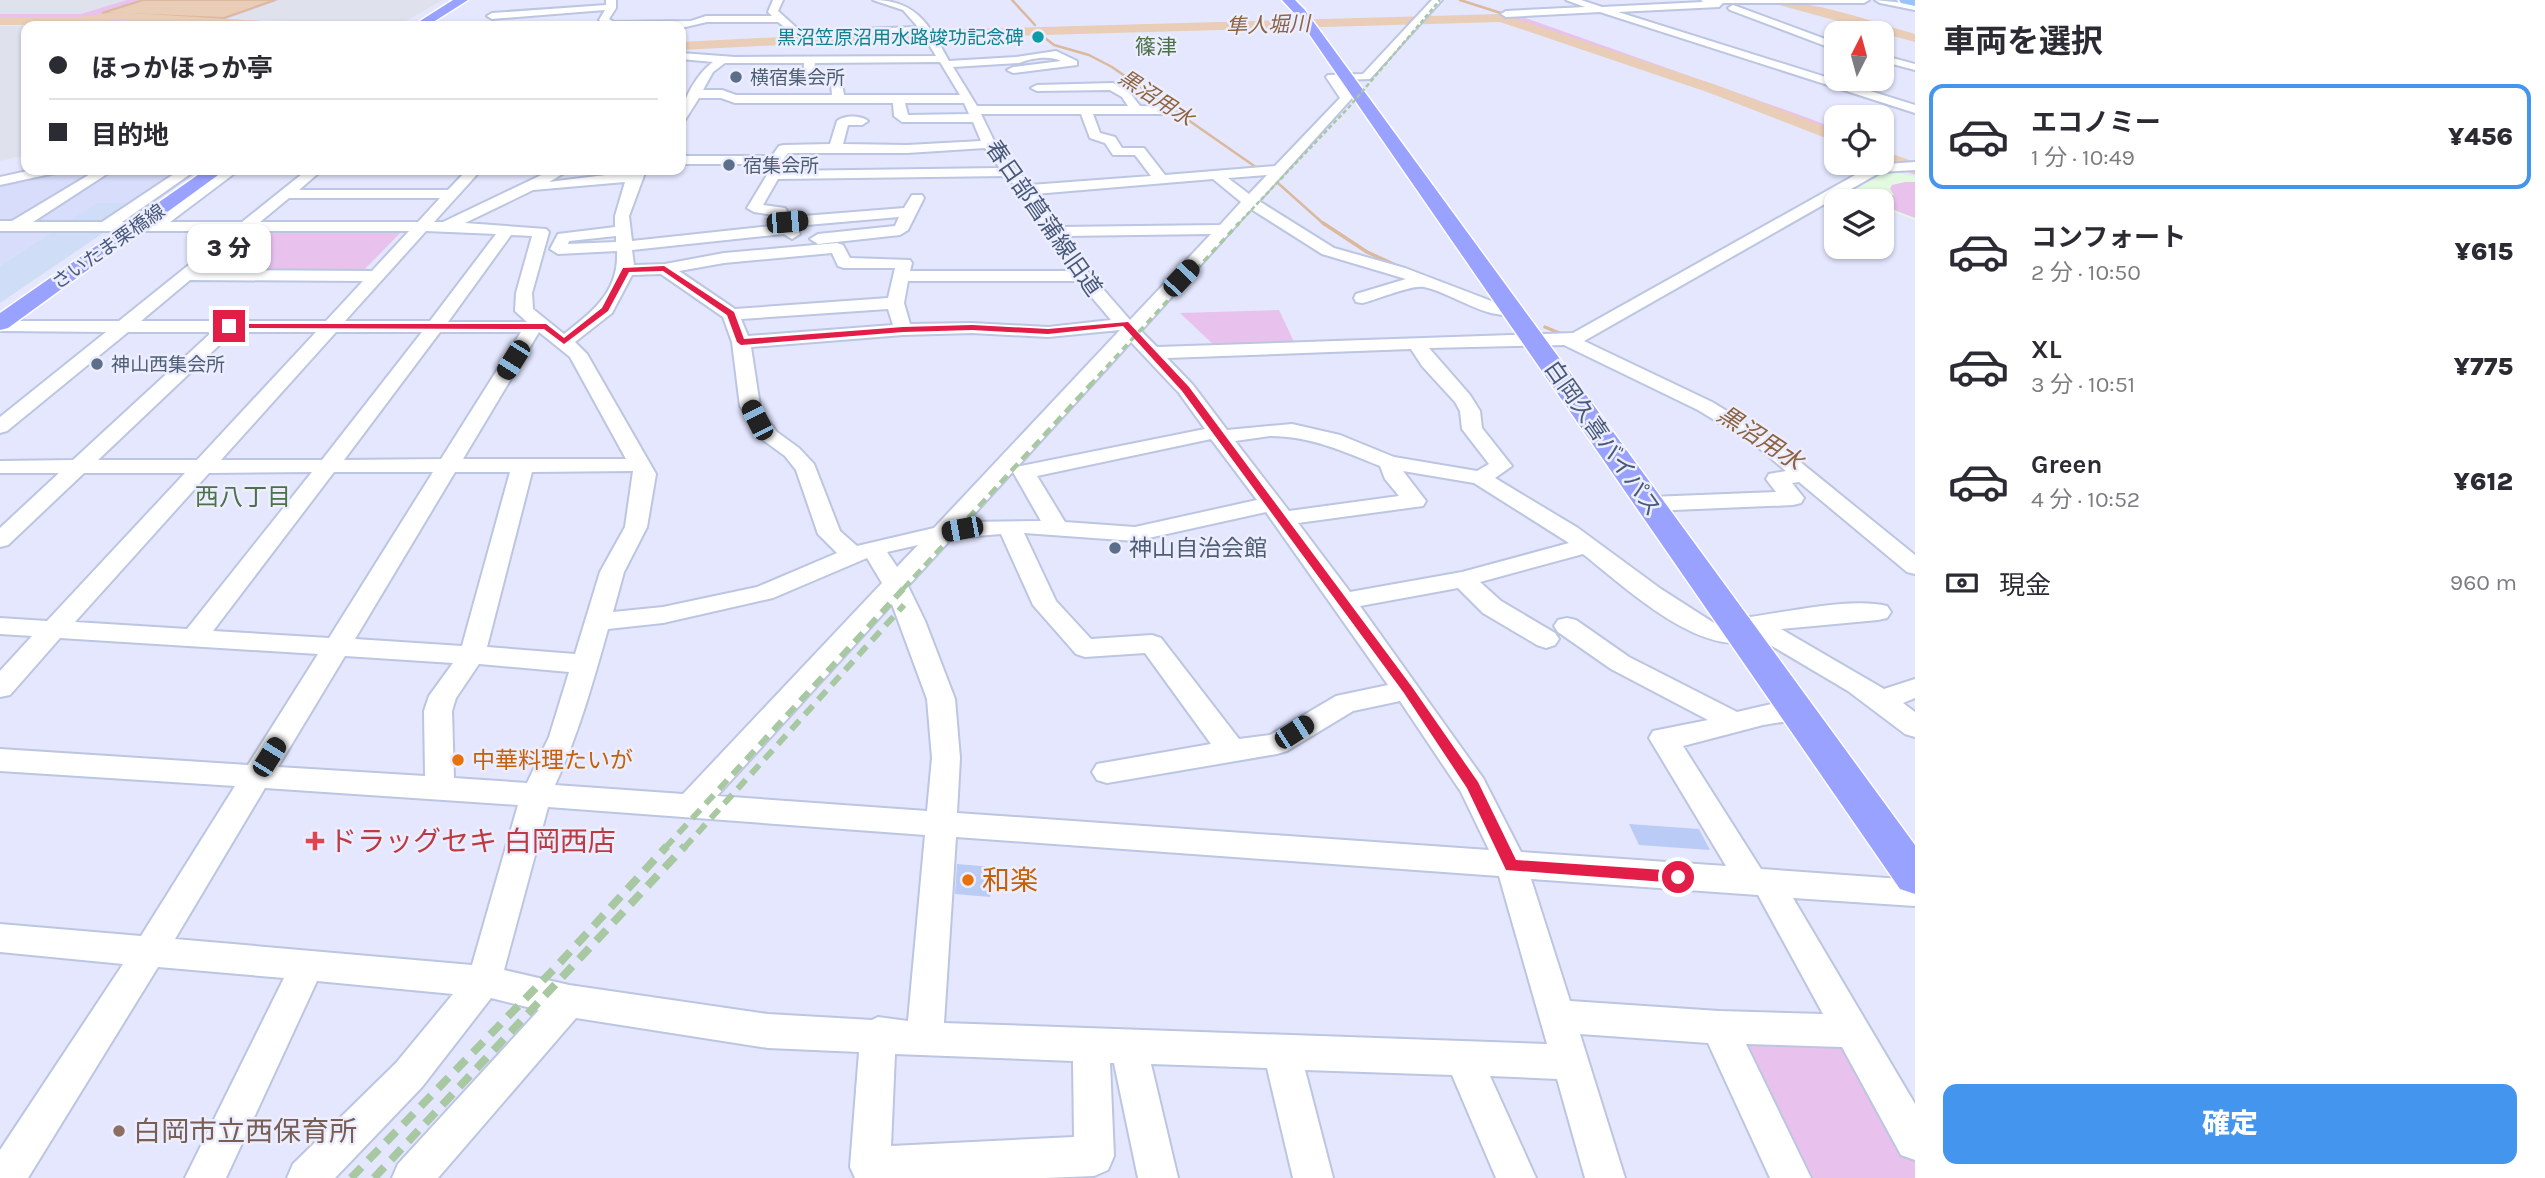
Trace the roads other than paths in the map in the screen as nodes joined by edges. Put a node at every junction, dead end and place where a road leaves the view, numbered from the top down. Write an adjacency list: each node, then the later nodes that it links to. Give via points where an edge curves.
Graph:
1 (452, 0): 21 (main road)
2 (462, 0): 22 (main road)
3 (779, 0): 20 (street, via 773,12)
4 (878, 0): 26 (street, 春日部菖蒲線旧道, via 912,12)
5 (1288, 0): 38 (main road, 白岡久喜バイパス)
6 (1437, 0): 38 (street, via 1366,77)
7 (1571, 0): 17 (street)
8 (1706, 0): 12 (street)
9 (1864, 0): 13 (street)
10 (1880, 0): 16 (street)
11 (1906, 0): 14 (highway)
12 (1716, 2): 13 (street); 17 (street); 28 (street)
13 (1794, 2)
14 (1915, 2)
15 (611, 4): 19 (street); 23 (street)
16 (1915, 7)
17 (1603, 10): 18 (street); 46 (street)
18 (1506, 14)
19 (492, 16)
20 (780, 19): 25 (street, via 727,15); 26 (street, via 797,34)
21 (417, 21)
22 (426, 21)
23 (606, 21)
24 (686, 24): 25 (street)
25 (692, 24): 27 (street)
26 (926, 33): 34 (street, 春日部菖蒲線旧道)
27 (687, 38)
28 (1824, 42)
29 (686, 56): 31 (street)
30 (810, 58): 31 (street); 34 (street); 42 (street, via 807,81 837,80)
31 (723, 59): 41 (street, via 709,70)
32 (1894, 61): 35 (street)
33 (998, 62): 34 (street); 36 (street); 36 (street, via 1056,54 1073,63)
34 (948, 65): 37 (street); 44 (street, 春日部菖蒲線旧道)
35 (1915, 67)
36 (1013, 70): 40 (street)
37 (873, 72)
38 (1346, 77): 57 (street, via 1332,77 1346,98); 98 (main road, 白岡久喜バイパス)
39 (912, 85): 44 (street, via 912,91)
40 (1037, 89): 48 (street); 49 (street, via 1113,86)
41 (696, 94): 42 (street, via 735,99); 45 (street)
42 (838, 99): 43 (street)
43 (899, 100): 44 (street); 44 (street, via 900,116 906,119)
44 (971, 104): 48 (street); 52 (street, 春日部菖蒲線旧道)
45 (686, 109)
46 (1915, 109)
47 (1171, 110): 49 (street)
48 (1046, 111): 50 (street)
49 (1137, 111): 50 (street)
50 (1086, 112): 72 (street, via 1095,135 1110,140 1118,152 1139,152)
51 (862, 121): 53 (street, via 843,121)
52 (989, 144): 53 (street); 58 (street, 春日部菖蒲線旧道)
53 (835, 148): 56 (street, via 784,149)
54 (686, 160): 56 (street)
55 (1907, 166): 109 (street, via 1878,168)
56 (775, 167): 58 (street); 87 (street, via 754,208 780,211)
57 (1280, 170): 70 (street); 77 (street)
58 (1012, 172): 74 (street, 春日部菖蒲線旧道)
59 (28, 175): 71 (street)
60 (97, 175): 78 (street)
61 (184, 175): 79 (street)
62 (198, 175): 79 (main road, さいたま栗橋線)
63 (208, 175): 79 (main road, さいたま栗橋線)
64 (223, 175): 79 (street)
65 (309, 175): 75 (street)
66 (469, 175): 76 (street)
67 (551, 175): 73 (street)
68 (624, 175): 73 (street)
69 (635, 175): 88 (street, via 622,216)
70 (1218, 177): 72 (street); 77 (street)
71 (2, 181)
72 (1162, 181): 74 (street)
73 (523, 187): 82 (street)
74 (1026, 190): 85 (street, 春日部菖蒲線旧道)
75 (285, 194): 76 (street); 80 (street)
76 (451, 194): 81 (street)
77 (1250, 202): 83 (street); 95 (street, via 1328,251)
78 (7, 226): 79 (street); 86 (street)
79 (130, 227): 80 (street); 99 (main road, さいたま栗橋線); 101 (main road, さいたま栗橋線)
80 (248, 227): 81 (street); 91 (street)
81 (421, 227): 82 (street); 92 (street)
82 (446, 227): 84 (street)
83 (1226, 229): 85 (street); 107 (street)
84 (507, 230): 105 (street); 106 (street, via 541,232 524,293 524,310)
85 (1053, 232): 94 (street, 春日部菖蒲線旧道)
86 (0, 235)
87 (793, 236): 87 (street, via 842,211 913,205 901,230 855,237); 88 (street); 89 (street, via 724,258); 93 (street, via 837,248 844,263 904,263)
88 (625, 239): 90 (street)
89 (664, 269): 90 (street); 100 (street)
90 (626, 270): 110 (street, via 606,309)
91 (187, 275): 92 (street); 102 (street)
92 (375, 276): 104 (street)
93 (901, 276): 94 (street); 97 (street)
94 (1083, 276): 107 (street, 春日部菖蒲線旧道)
95 (1422, 280): 96 (street); 98 (street)
96 (1362, 298)
97 (895, 303): 100 (street); 108 (street)
98 (1511, 310): 113 (main road, 白岡久喜バイパス)
99 (0, 313)
100 (731, 314): 111 (street)
101 (0, 324): 102 (street)
102 (124, 326): 103 (street); 115 (street)
103 (229, 326): 104 (street); 124 (street)
104 (332, 326): 105 (street); 121 (street)
105 (438, 326): 106 (street); 122 (street)
106 (540, 326): 110 (street); 118 (street)
107 (1128, 327): 108 (street, via 1048,332); 114 (street, 春日部菖蒲線旧道); 132 (street)
108 (903, 330): 111 (street)
109 (1567, 340): 113 (street); 125 (street, via 1722,416)
110 (564, 342): 120 (street, via 578,354)
111 (741, 342): 135 (street, via 750,406 757,420 806,469 830,534)
112 (1416, 342): 113 (street); 114 (street); 126 (street, via 1464,399 1472,429 1501,466)
113 (1535, 342): 127 (main road, 白岡久喜バイパス)
114 (1154, 353): 116 (street, 春日部菖蒲線旧道)
115 (0, 427)
116 (1219, 434): 117 (street, via 1292,430 1333,439); 128 (street, 春日部菖蒲線旧道); 131 (street, via 1024,472)
117 (1389, 462): 126 (street); 128 (street, via 1396,479 1415,501)
118 (447, 465): 119 (street); 122 (street); 146 (street)
119 (523, 465): 120 (street); 147 (street)
120 (638, 465): 141 (street, via 645,474 636,527 612,572)
121 (204, 466): 122 (street); 124 (street); 144 (street)
122 (325, 466): 145 (street)
123 (0, 467): 124 (street)
124 (79, 467): 129 (street)
125 (1805, 475): 127 (street, via 1777,478 1793,498); 136 (street)
126 (1480, 478): 134 (street)
127 (1650, 504): 143 (main road, 白岡久喜バイパス)
128 (1276, 512): 131 (street, via 1135,534); 139 (street, 春日部菖蒲線旧道)
129 (10, 521): 133 (street)
130 (1009, 527): 131 (street); 132 (street); 156 (street, via 1045,605 1085,648 1152,644)
131 (1057, 529)
132 (946, 532): 135 (street); 138 (street)
133 (0, 540)
134 (1585, 546): 137 (street); 143 (street, via 1651,596 1708,631)
135 (863, 552): 138 (street); 141 (street, via 764,593 663,615)
136 (1915, 567)
137 (1462, 579): 139 (street); 154 (street, via 1492,607 1620,663)
138 (895, 586): 162 (street); 163 (street, via 941,699 946,758)
139 (1345, 601): 151 (street, 春日部菖蒲線旧道)
140 (1878, 612): 143 (street)
141 (599, 622): 148 (street)
142 (0, 626): 144 (street)
143 (1744, 628): 152 (street, via 1824,664); 153 (main road, 白岡久喜バイパス)
144 (54, 629): 145 (street); 149 (street)
145 (194, 638): 146 (street)
146 (337, 647): 147 (street); 159 (street)
147 (472, 655): 148 (street); 160 (street, via 443,696 438,711 441,774)
148 (587, 664): 161 (street, via 563,737)
149 (0, 688)
150 (1915, 688): 152 (street)
151 (1408, 690): 156 (street, via 1346,703 1277,744); 164 (street, 春日部菖蒲線旧道, via 1473,786)
152 (1883, 701): 155 (street)
153 (1797, 711): 154 (street); 165 (main road, 白岡久喜バイパス)
154 (1732, 722): 166 (street, via 1688,736 1662,738)
155 (1915, 727)
156 (1232, 751): 158 (street)
157 (0, 760): 159 (street)
158 (1107, 772)
159 (255, 778): 160 (street); 169 (street)
160 (434, 790): 161 (street)
161 (536, 795): 162 (street); 171 (street)
162 (689, 807): 163 (street)
163 (939, 825): 164 (street); 177 (street)
164 (1511, 865): 166 (street); 173 (street, 春日部菖蒲線旧道)
165 (1915, 877)
166 (1760, 883): 167 (street); 175 (street)
167 (1915, 893)
168 (0, 938): 169 (street)
169 (149, 951): 170 (street); 184 (street)
170 (307, 966): 171 (street); 185 (street)
171 (484, 981): 172 (street); 186 (street, via 409,1075)
172 (569, 1001): 176 (street, via 768,1031); 187 (street)
173 (1559, 1016): 174 (street); 182 (street, 春日部菖蒲線旧道)
174 (1719, 1027): 175 (street); 192 (street)
175 (1852, 1031): 183 (street)
176 (878, 1034): 177 (street); 178 (street, via 870,1167 1094,1156)
177 (925, 1039): 178 (street)
178 (1091, 1045): 179 (street)
179 (1129, 1046): 180 (street); 188 (street)
180 (1282, 1053): 181 (street); 189 (street)
181 (1463, 1059): 182 (street); 190 (street)
182 (1571, 1062): 191 (street, 春日部菖蒲線旧道)
183 (1915, 1141)
184 (5, 1178)
185 (205, 1178)
186 (307, 1178)
187 (412, 1178)
188 (1158, 1178)
189 (1314, 1178)
190 (1516, 1178)
191 (1605, 1178)
192 (1791, 1178)

